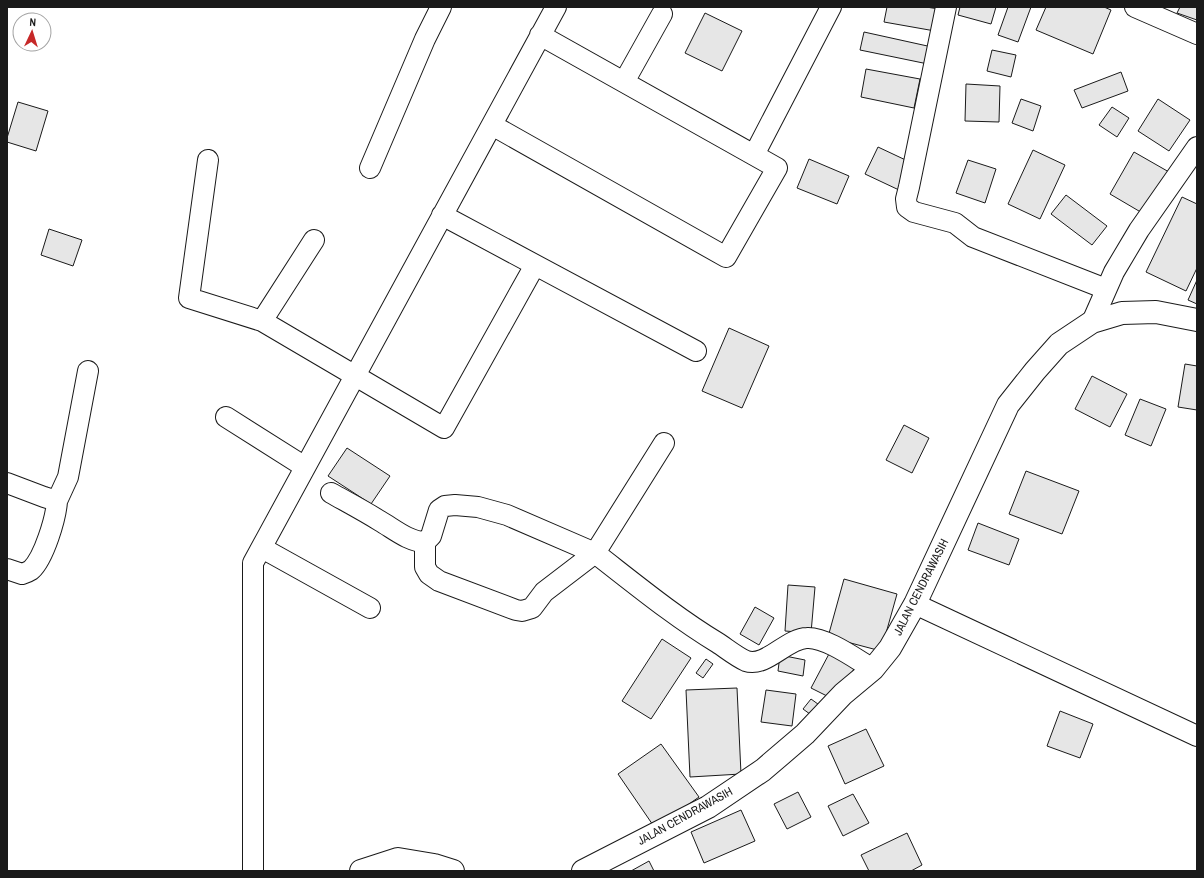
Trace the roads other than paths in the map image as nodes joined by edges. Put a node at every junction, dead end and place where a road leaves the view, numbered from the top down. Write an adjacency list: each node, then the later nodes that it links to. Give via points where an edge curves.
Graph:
1 (441, 7): 14 (street)
2 (556, 7): 8 (street)
3 (831, 7): 12 (street)
4 (946, 7): 18 (street, via 906,199 907,207 914,212 955,223 973,237)
5 (1135, 7): 7 (street)
6 (662, 14): 9 (street)
7 (1197, 34)
8 (540, 35): 9 (street); 10 (street)
9 (624, 82): 12 (street)
10 (492, 125): 12 (street, via 726,257 777,168); 15 (street)
11 (1197, 147): 18 (street, via 1138,230)
12 (754, 155)
13 (208, 160): 20 (street, via 188,298)
14 (370, 168)
15 (442, 215): 17 (street); 24 (street)
16 (314, 240): 20 (street)
17 (535, 265): 22 (street); 24 (street, via 444,428)
18 (1106, 289): 21 (street)
19 (1197, 320): 21 (street, JALAN CENDRAWASIH, via 1156,312 1122,313)
20 (262, 321): 24 (street)
21 (1092, 322): 35 (street, JALAN CENDRAWASIH, via 1059,344 1008,405)
22 (696, 351)
23 (88, 370): 30 (street, via 68,477)
24 (355, 376): 27 (street)
25 (226, 417): 27 (street)
26 (664, 443): 33 (street)
27 (305, 467): 32 (street)
28 (7, 483): 30 (street)
29 (330, 493): 31 (street, via 401,534)
30 (57, 500): 34 (street, via 54,521 37,564 22,574)
31 (425, 542): 33 (street, via 431,536 439,510 445,506 455,505 478,507 507,515); 33 (street, via 425,568 429,574 439,581 522,611 532,608 544,592)
32 (262, 548): 36 (street); 39 (street, via 253,563)
33 (595, 553): 37 (street, via 692,627 747,661 758,662 795,640 815,638)
34 (7, 569)
35 (915, 604): 37 (street, JALAN CENDRAWASIH, via 890,648); 38 (street)
36 (370, 608)
37 (872, 669): 42 (street, JALAN CENDRAWASIH, via 843,694 805,734 763,770 708,807)
38 (1197, 736)
39 (253, 871)
40 (361, 871): 41 (street, via 398,860 434,864)
41 (453, 871)
42 (583, 871)

